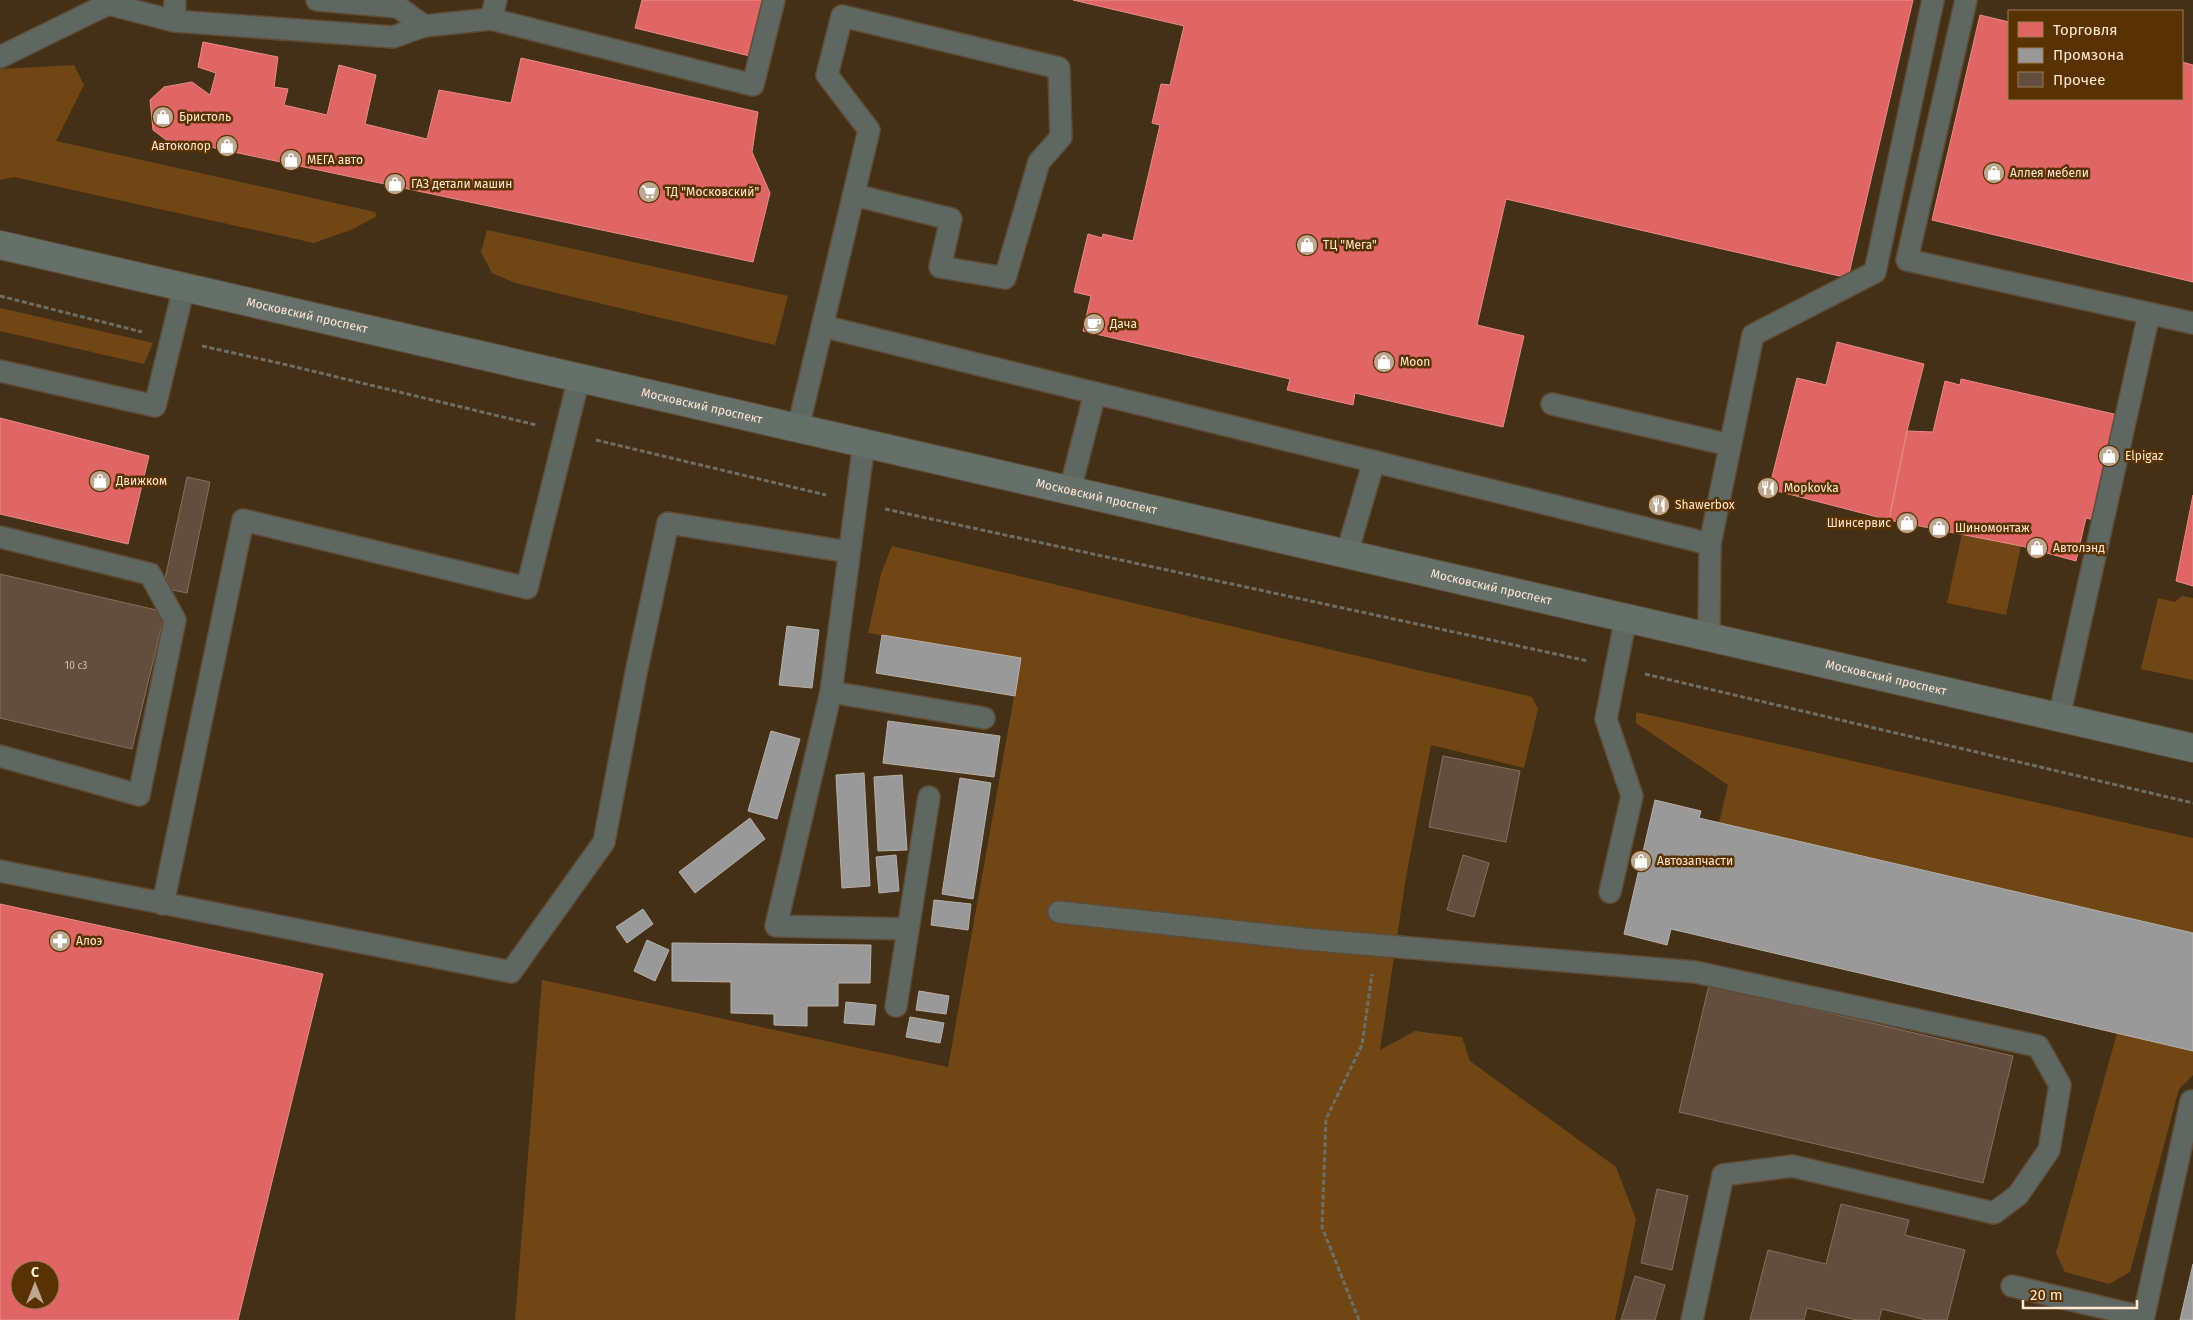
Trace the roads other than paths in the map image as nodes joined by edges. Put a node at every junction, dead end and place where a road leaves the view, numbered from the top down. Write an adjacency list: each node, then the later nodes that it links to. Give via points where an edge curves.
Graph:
1 (316, 0): 8 (lane, via 398,7)
2 (774, 0): 7 (lane, via 753,85)
3 (1933, 0): 13 (lane)
4 (1966, 0): 12 (lane)
5 (116, 2): 6 (lane); 9 (lane)
6 (174, 10): 8 (lane, via 393,37)
7 (494, 10): 8 (lane)
8 (424, 26)
9 (0, 57)
10 (854, 195): 10 (lane, via 951,219 940,267 1005,278 1039,162 1061,137 1059,68 842,16 826,75 869,130); 17 (lane)
11 (0, 245): 14 (main road, Московский проспект)
12 (1907, 260): 13 (lane); 15 (lane)
13 (1875, 272): 24 (lane, via 1753,335)
14 (184, 287): 18 (lane, via 155,406); 19 (main road, Московский проспект)
15 (2150, 314): 16 (lane); 34 (lane)
16 (2193, 323)
17 (822, 326): 20 (lane); 22 (lane)
18 (0, 371)
19 (579, 378): 22 (main road, Московский проспект); 41 (lane, via 527,588 244,520)
20 (1096, 393): 25 (lane); 26 (lane)
21 (1552, 404): 24 (lane)
22 (798, 428): 23 (main road, Московский проспект)
23 (864, 443): 26 (main road, Московский проспект); 29 (lane)
24 (1730, 445): 28 (lane)
25 (1374, 461): 28 (lane); 30 (lane)
26 (1070, 490): 30 (main road, Московский проспект)
27 (0, 537): 37 (lane, via 150,574 175,620 139,795)
28 (1710, 544): 32 (lane)
29 (849, 552): 33 (lane); 41 (lane, via 668,523 604,842 511,972)
30 (1347, 553): 31 (main road, Московский проспект)
31 (1626, 617): 32 (main road, Московский проспект); 40 (lane, via 1606,719 1632,796)
32 (1709, 636): 34 (main road, Московский проспект)
33 (831, 692): 35 (lane); 43 (lane, via 776,926)
34 (2059, 717): 36 (main road, Московский проспект)
35 (984, 718)
36 (2193, 748)
37 (0, 756)
38 (929, 797): 43 (lane)
39 (0, 871): 41 (lane)
40 (1610, 892)
41 (163, 904)
42 (1059, 912): 48 (lane, via 1376,945 1695,972 2038,1046 2060,1085 2049,1150 2018,1195 1994,1213 1792,1166 1723,1175)
43 (908, 929): 44 (lane)
44 (896, 1006)
45 (2193, 1101): 47 (lane)
46 (2012, 1286): 47 (lane)
47 (2143, 1318)
48 (1692, 1320)

